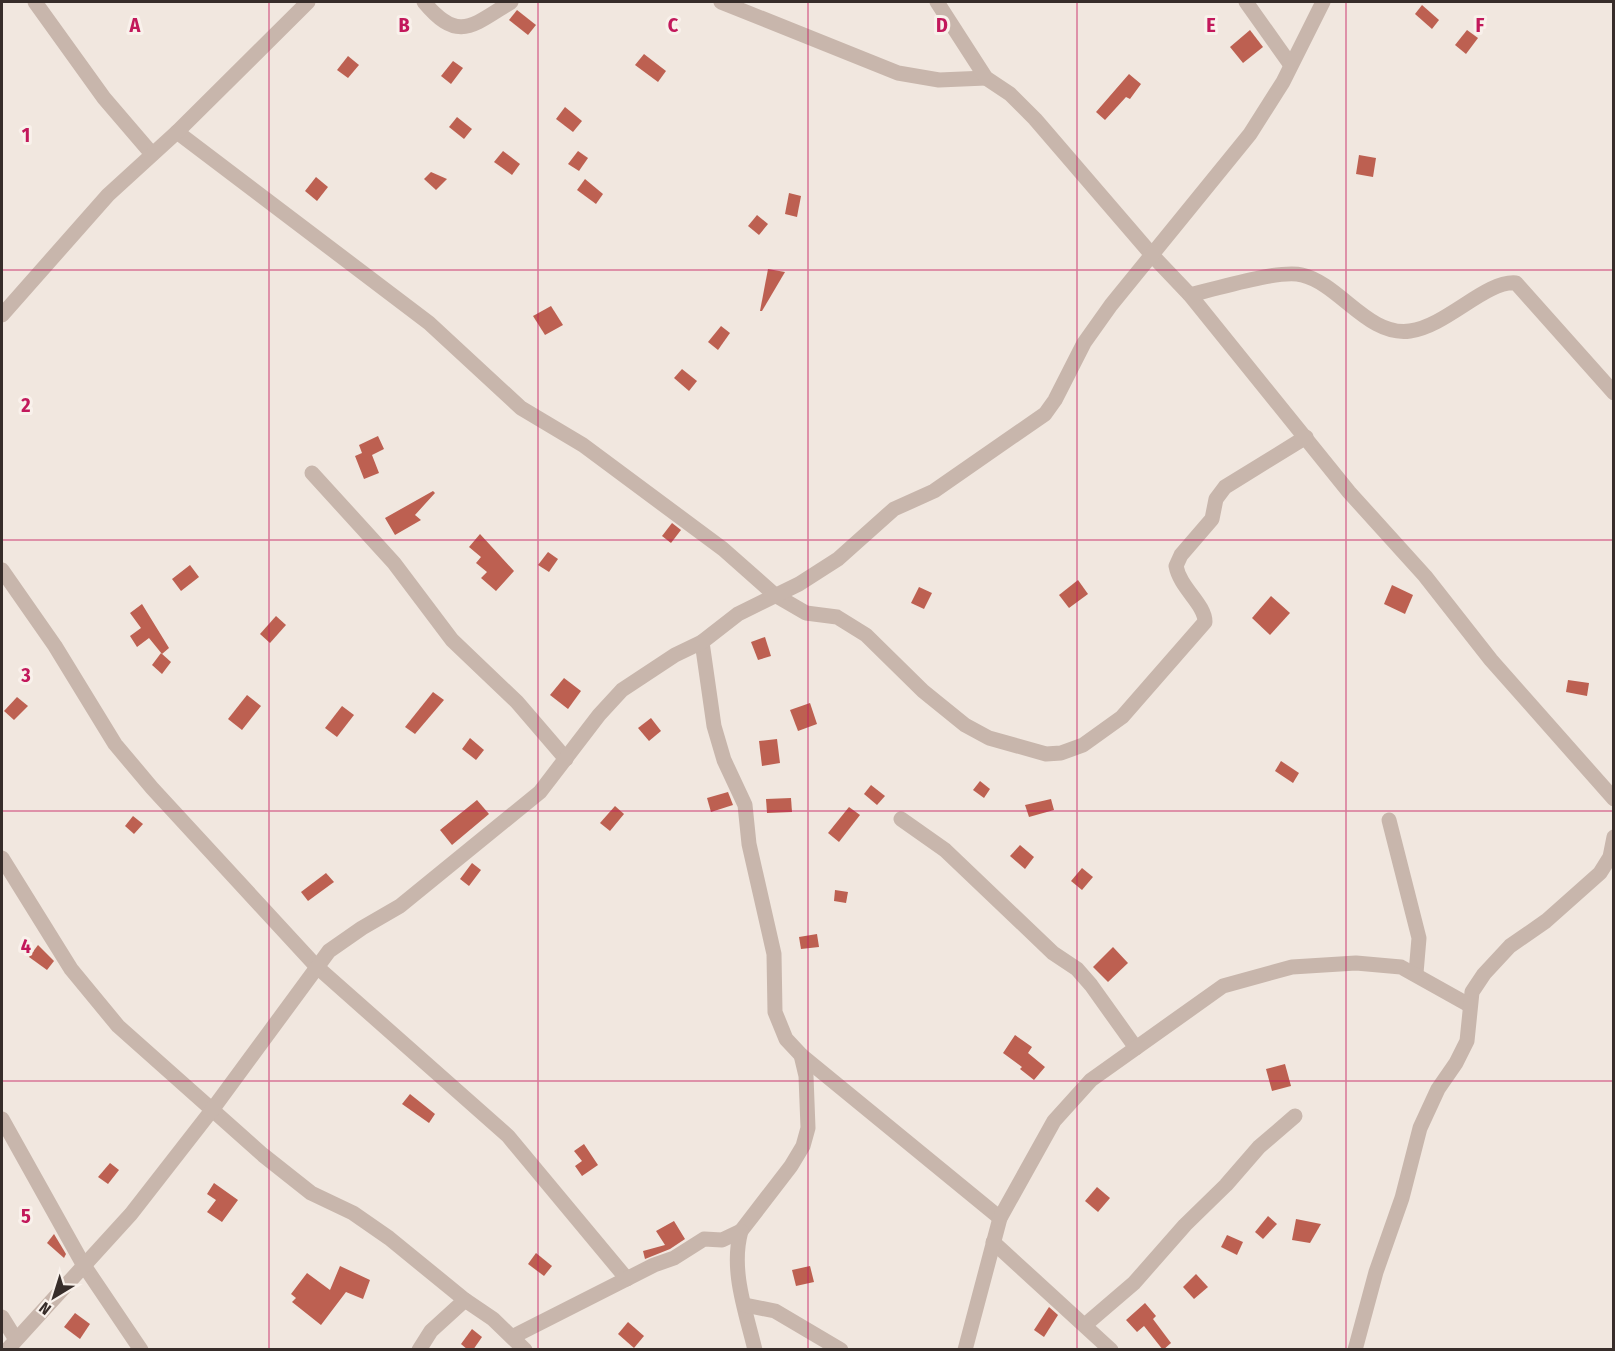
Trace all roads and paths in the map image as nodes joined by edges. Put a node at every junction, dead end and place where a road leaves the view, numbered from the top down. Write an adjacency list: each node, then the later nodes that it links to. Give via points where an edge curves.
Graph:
1 (35, 2): 12 (street, via 104,98)
2 (308, 2): 11 (street)
3 (424, 2): 4 (street, via 448,24 464,27)
4 (511, 2)
5 (721, 2): 10 (street, via 898,73 939,80)
6 (937, 2): 10 (street)
7 (1246, 2): 9 (street)
8 (1323, 2): 9 (street)
9 (1290, 64): 13 (street, via 1250,134)
10 (986, 78): 13 (street, via 1010,94 1035,119)
11 (177, 132): 12 (street); 20 (street, via 429,322 521,408 583,445 708,537)
12 (152, 154): 15 (street, via 108,195)
13 (1152, 255): 14 (street); 20 (street, via 1084,343 1045,414 934,491 894,509 838,559)
14 (1190, 295): 16 (street, via 1285,274 1303,275 1379,324 1407,332 1431,327 1502,284 1516,283); 17 (street)
15 (2, 315)
16 (1614, 393)
17 (1306, 437): 20 (street, via 1236,478 1220,492 1212,519 1176,566 1181,584 1203,612 1204,621 1122,717 1102,734 1061,753 1015,747 981,733 923,691 882,647 858,629 837,616 799,610); 23 (street, via 1491,660)
18 (312, 474): 22 (street, via 394,563 452,640 517,702)
19 (2, 570): 29 (street, via 129,762)
20 (775, 595): 21 (street, via 738,614)
21 (702, 642): 22 (street, via 622,690 598,714); 33 (street, via 714,726 724,760 745,805 749,844 774,954 775,1012 786,1039)
22 (566, 759): 29 (street, via 540,792 409,900 343,940)
23 (1614, 799)
24 (901, 819): 32 (street, via 945,850 1053,953 1077,969)
25 (1389, 820): 30 (street, via 1419,938)
26 (1614, 837): 27 (street)
27 (1612, 857): 31 (street, via 1587,885 1497,959 1472,992)
28 (2, 858): 34 (street, via 78,977 118,1026)
29 (316, 966): 34 (street); 41 (street, via 508,1136)
30 (1416, 973): 31 (street); 32 (street, via 1401,966 1356,963 1270,972 1223,986)
31 (1469, 1005): 55 (street, via 1467,1041 1420,1128)
32 (1136, 1048): 37 (street, via 1091,1080 1054,1121)
33 (801, 1055): 37 (street); 38 (street, via 808,1128 803,1146)
34 (212, 1110): 40 (street, via 131,1214); 42 (street, via 311,1193 370,1224)
35 (1295, 1116): 45 (street, via 1259,1147 1134,1284)
36 (2, 1119): 40 (street)
37 (1000, 1218): 39 (street)
38 (741, 1231): 41 (street, via 722,1240 704,1239 674,1258); 43 (street, via 737,1255)
39 (993, 1242): 45 (street); 53 (street)
40 (83, 1264): 47 (street); 48 (street)
41 (627, 1279): 46 (street)
42 (465, 1300): 46 (street); 49 (street, via 431,1331)
43 (744, 1305): 51 (street); 52 (street, via 775,1311)
44 (2, 1317): 47 (street)
45 (1085, 1324): 54 (street)
46 (514, 1336): 50 (street)
47 (11, 1344)
48 (141, 1350)
49 (419, 1350)
50 (525, 1350)
51 (755, 1350)
52 (841, 1350)
53 (965, 1350)
54 (1111, 1350)
55 (1355, 1350)

